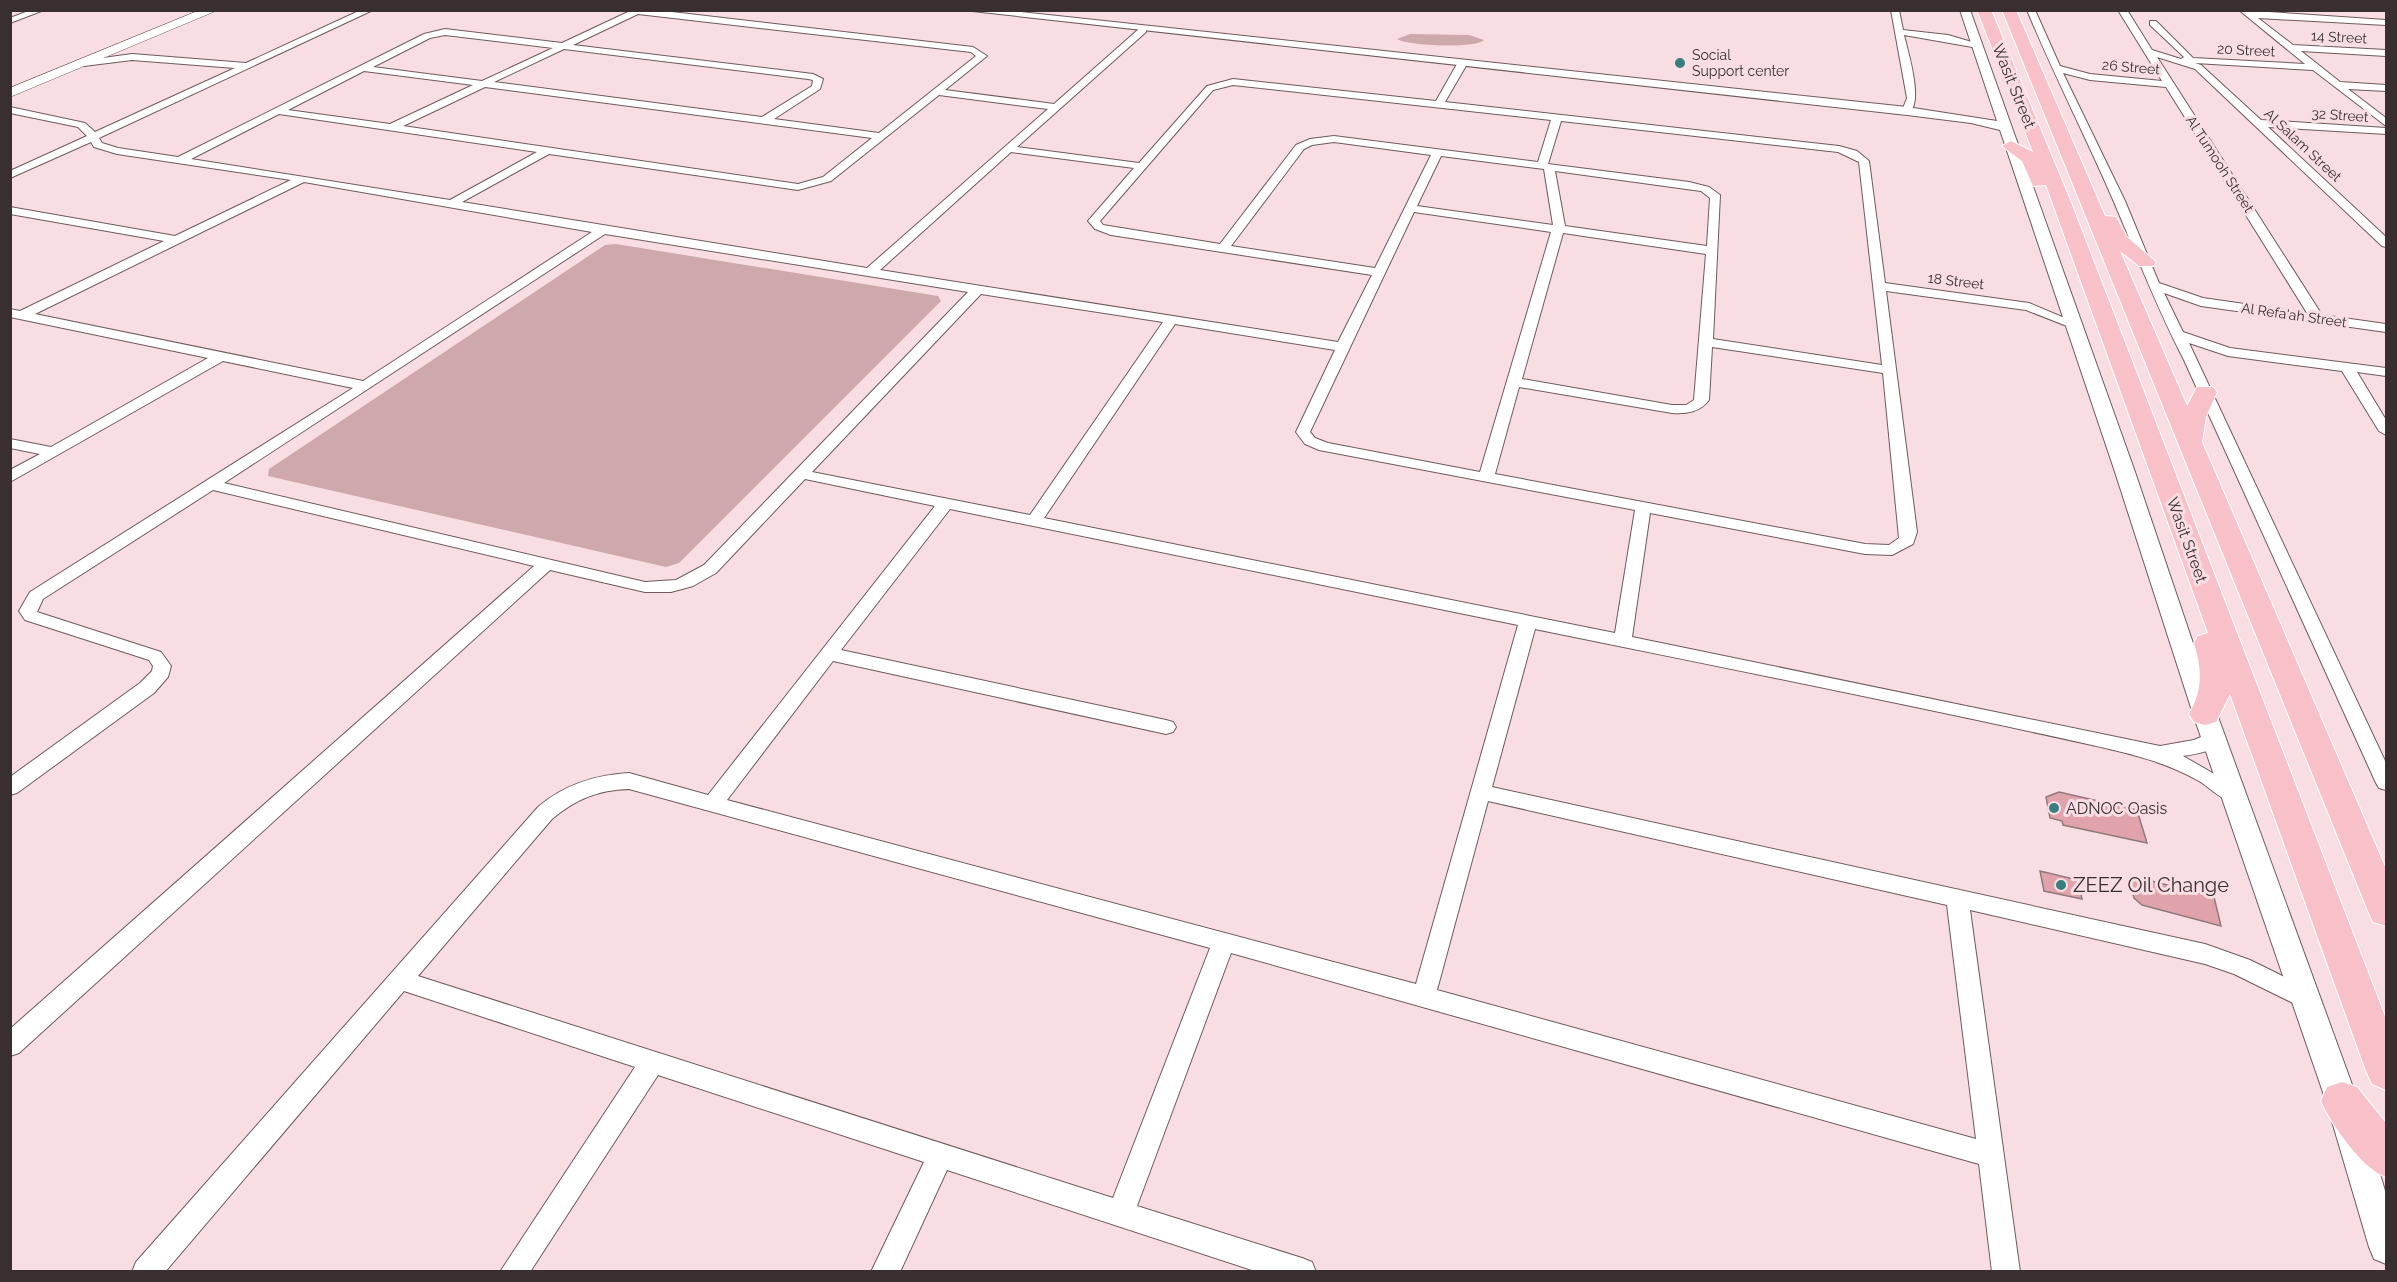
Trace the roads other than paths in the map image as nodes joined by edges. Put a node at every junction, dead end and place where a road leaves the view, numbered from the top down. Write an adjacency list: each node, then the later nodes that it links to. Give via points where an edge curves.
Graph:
1 (40, 10): 16 (street)
2 (196, 10): 46 (main road)
3 (212, 10): 26 (main road)
4 (369, 10): 36 (street)
5 (734, 10): 17 (street)
6 (968, 10): 14 (street)
7 (1894, 10): 21 (street)
8 (1965, 10): 23 (street)
9 (1984, 10): 42 (highway, Wasit Street)
10 (2009, 10): 74 (highway, Wasit Street)
11 (2031, 10): 39 (street)
12 (2122, 10): 22 (street, Al Tumooh Street)
13 (633, 11): 17 (street); 25 (street)
14 (1009, 13): 20 (street)
15 (2246, 13): 18 (street); 27 (street)
16 (10, 21)
17 (714, 21): 49 (street, via 973,50 982,55)
18 (2386, 22)
19 (2153, 23): 24 (street)
20 (1143, 30): 34 (street); 52 (street)
21 (1899, 32): 23 (street); 55 (street, via 1912,98)
22 (2139, 37): 24 (street); 28 (street, Al Tumooh Street)
23 (1976, 40): 59 (street)
24 (2172, 41): 31 (street)
25 (563, 45): 38 (street, via 445,32 427,36); 44 (street); 58 (street, via 810,76 820,81 817,87)
26 (122, 47): 30 (street); 33 (main road)
27 (2291, 48): 29 (street, 14 Street); 37 (street)
28 (2148, 52): 32 (street); 35 (street, Al Tumooh Street)
29 (2386, 53)
30 (132, 57): 33 (street); 36 (street)
31 (2189, 57)
32 (2176, 59): 37 (street, 20 Street); 40 (street)
33 (84, 63): 50 (main road)
34 (1462, 64): 51 (street); 55 (street)
35 (2156, 65): 40 (street); 45 (street, Al Tumooh Street)
36 (248, 66): 65 (street)
37 (2315, 67): 47 (street)
38 (362, 68): 44 (street); 54 (street)
39 (2055, 68): 41 (street, 26 Street); 43 (street)
40 (2200, 69): 60 (street, Al Salam Street)
41 (2091, 77): 43 (street, 26 Street); 45 (street, 26 Street)
42 (2011, 79): 59 (highway); 75 (highway, Wasit Street)
43 (2061, 81): 85 (street)
44 (481, 83): 58 (street); 62 (street)
45 (2169, 84): 96 (street, Al Tumooh Street)
46 (10, 85)
47 (2338, 85): 48 (street); 56 (street)
48 (2386, 88)
49 (939, 92): 52 (street); 64 (street)
50 (10, 93)
51 (1439, 104): 57 (street); 70 (street, via 1226,82 1210,88)
52 (1057, 107): 66 (street)
53 (10, 110): 65 (street, via 81,125)
54 (278, 111): 62 (street); 69 (street)
55 (1907, 111): 59 (street)
56 (2381, 116): 61 (street)
57 (1557, 117): 71 (street); 89 (street, via 1839,149 1859,156 1864,161)
58 (765, 120): 64 (street)
59 (2003, 121): 75 (highway, via 2030,158 2043,191); 91 (street)
60 (2257, 123): 63 (street, 32 Street); 82 (street, Al Salam Street)
61 (2386, 123)
62 (391, 128): 67 (street)
63 (2386, 131)
64 (882, 136): 67 (street, via 827,179 798,187)
65 (92, 138): 69 (street, via 109,149); 72 (street)
66 (1010, 149): 70 (street); 86 (street)
67 (546, 151): 76 (street)
68 (1437, 153): 71 (street); 77 (street); 83 (street, via 1334,139 1304,144)
69 (180, 160): 73 (street)
70 (1141, 166): 83 (street, via 1096,217 1096,224 1112,231)
71 (1546, 167): 79 (street, via 1560,214); 84 (street, via 1705,189 1717,200)
72 (10, 175)
73 (303, 178): 76 (street); 81 (street)
74 (2087, 199): 85 (highway, via 2105,212 2119,240); 113 (highway, Wasit Street)
75 (2061, 200): 124 (highway, Wasit Street)
76 (451, 204): 80 (street)
77 (1410, 208): 79 (street); 87 (street)
78 (10, 210): 81 (street)
79 (1558, 229): 84 (street); 109 (street)
80 (603, 230): 86 (street); 110 (street)
81 (176, 240): 95 (street)
82 (2386, 243)
83 (1223, 248): 87 (street)
84 (1713, 251): 101 (street)
85 (2146, 262): 88 (street)
86 (870, 272): 90 (street)
87 (1379, 272): 102 (street)
88 (2153, 285): 92 (street, Al Refa'ah Street); 94 (street)
89 (1879, 286): 93 (street, 18 Street); 107 (street)
90 (978, 290): 97 (street); 116 (street)
91 (2064, 300): 93 (street, 18 Street); 98 (street)
92 (2200, 302): 94 (street, Al Refa'ah Street); 96 (street, Al Refa'ah Street)
93 (2030, 307): 98 (street, 18 Street)
94 (2163, 307): 100 (street)
95 (16, 315): 104 (street)
96 (2317, 318): 99 (street, Al Refa'ah Street)
97 (1171, 320): 102 (street); 122 (street)
98 (2072, 324): 128 (street)
99 (2386, 328)
100 (2178, 335): 103 (street); 105 (street)
101 (1706, 342): 107 (street); 109 (street, via 1702,400 1688,409)
102 (1343, 347): 118 (street, via 1304,428 1305,437 1324,447)
103 (2228, 352): 105 (street); 106 (street)
104 (220, 357): 110 (street); 115 (street)
105 (2191, 360): 111 (street)
106 (2346, 366): 108 (street); 112 (street)
107 (1889, 370): 121 (street, via 1909,532 1902,546 1892,550 1865,549)
108 (2386, 372)
109 (1514, 382): 118 (street)
110 (365, 386): 119 (street)
111 (2205, 392): 113 (highway, via 2194,417); 131 (street)
112 (2386, 431)
113 (2190, 442): 137 (highway, Wasit Street)
114 (10, 443): 115 (street)
115 (52, 452): 117 (street)
116 (801, 474): 120 (street); 123 (street, via 710,569 685,583 645,587)
117 (10, 477)
118 (1486, 478): 121 (street)
119 (212, 485): 123 (street); 132 (street, via 46,588 30,604 28,611 38,620 155,656 162,666 161,673 147,688)
120 (946, 503): 122 (street); 127 (street)
121 (1643, 508): 126 (street)
122 (1034, 521): 125 (street)
123 (548, 564): 142 (street)
124 (2203, 582): 128 (highway, via 2196,589 2195,599 2218,674); 144 (highway, Wasit Street)
125 (1528, 622): 126 (street); 133 (street)
126 (1623, 640): 130 (street)
127 (829, 654): 129 (street); 135 (street)
128 (2210, 726): 130 (street, via 2186,751); 134 (street)
129 (1166, 728)
130 (2159, 753): 134 (street)
131 (2386, 783)
132 (10, 788)
133 (1481, 792): 136 (street); 140 (street)
134 (2235, 795): 141 (street)
135 (712, 804): 138 (street); 139 (street, via 629,781 599,783 570,794 545,813)
136 (1957, 899): 141 (street, via 2205,954 2242,967); 147 (street)
137 (2386, 911)
138 (1223, 944): 140 (street); 149 (street)
139 (400, 980): 143 (street); 151 (street)
140 (1424, 996): 147 (street)
141 (2305, 998): 145 (street)
142 (10, 1045)
143 (653, 1061): 146 (street); 152 (street)
144 (2386, 1071)
145 (2342, 1101): 148 (highway); 150 (street)
146 (941, 1155): 149 (street); 153 (street)
147 (1990, 1155): 155 (street)
148 (2386, 1156)
149 (1121, 1213): 154 (street)
150 (2386, 1247)
151 (146, 1272)
152 (514, 1272)
153 (885, 1272)
154 (1302, 1272)
155 (2006, 1272)

